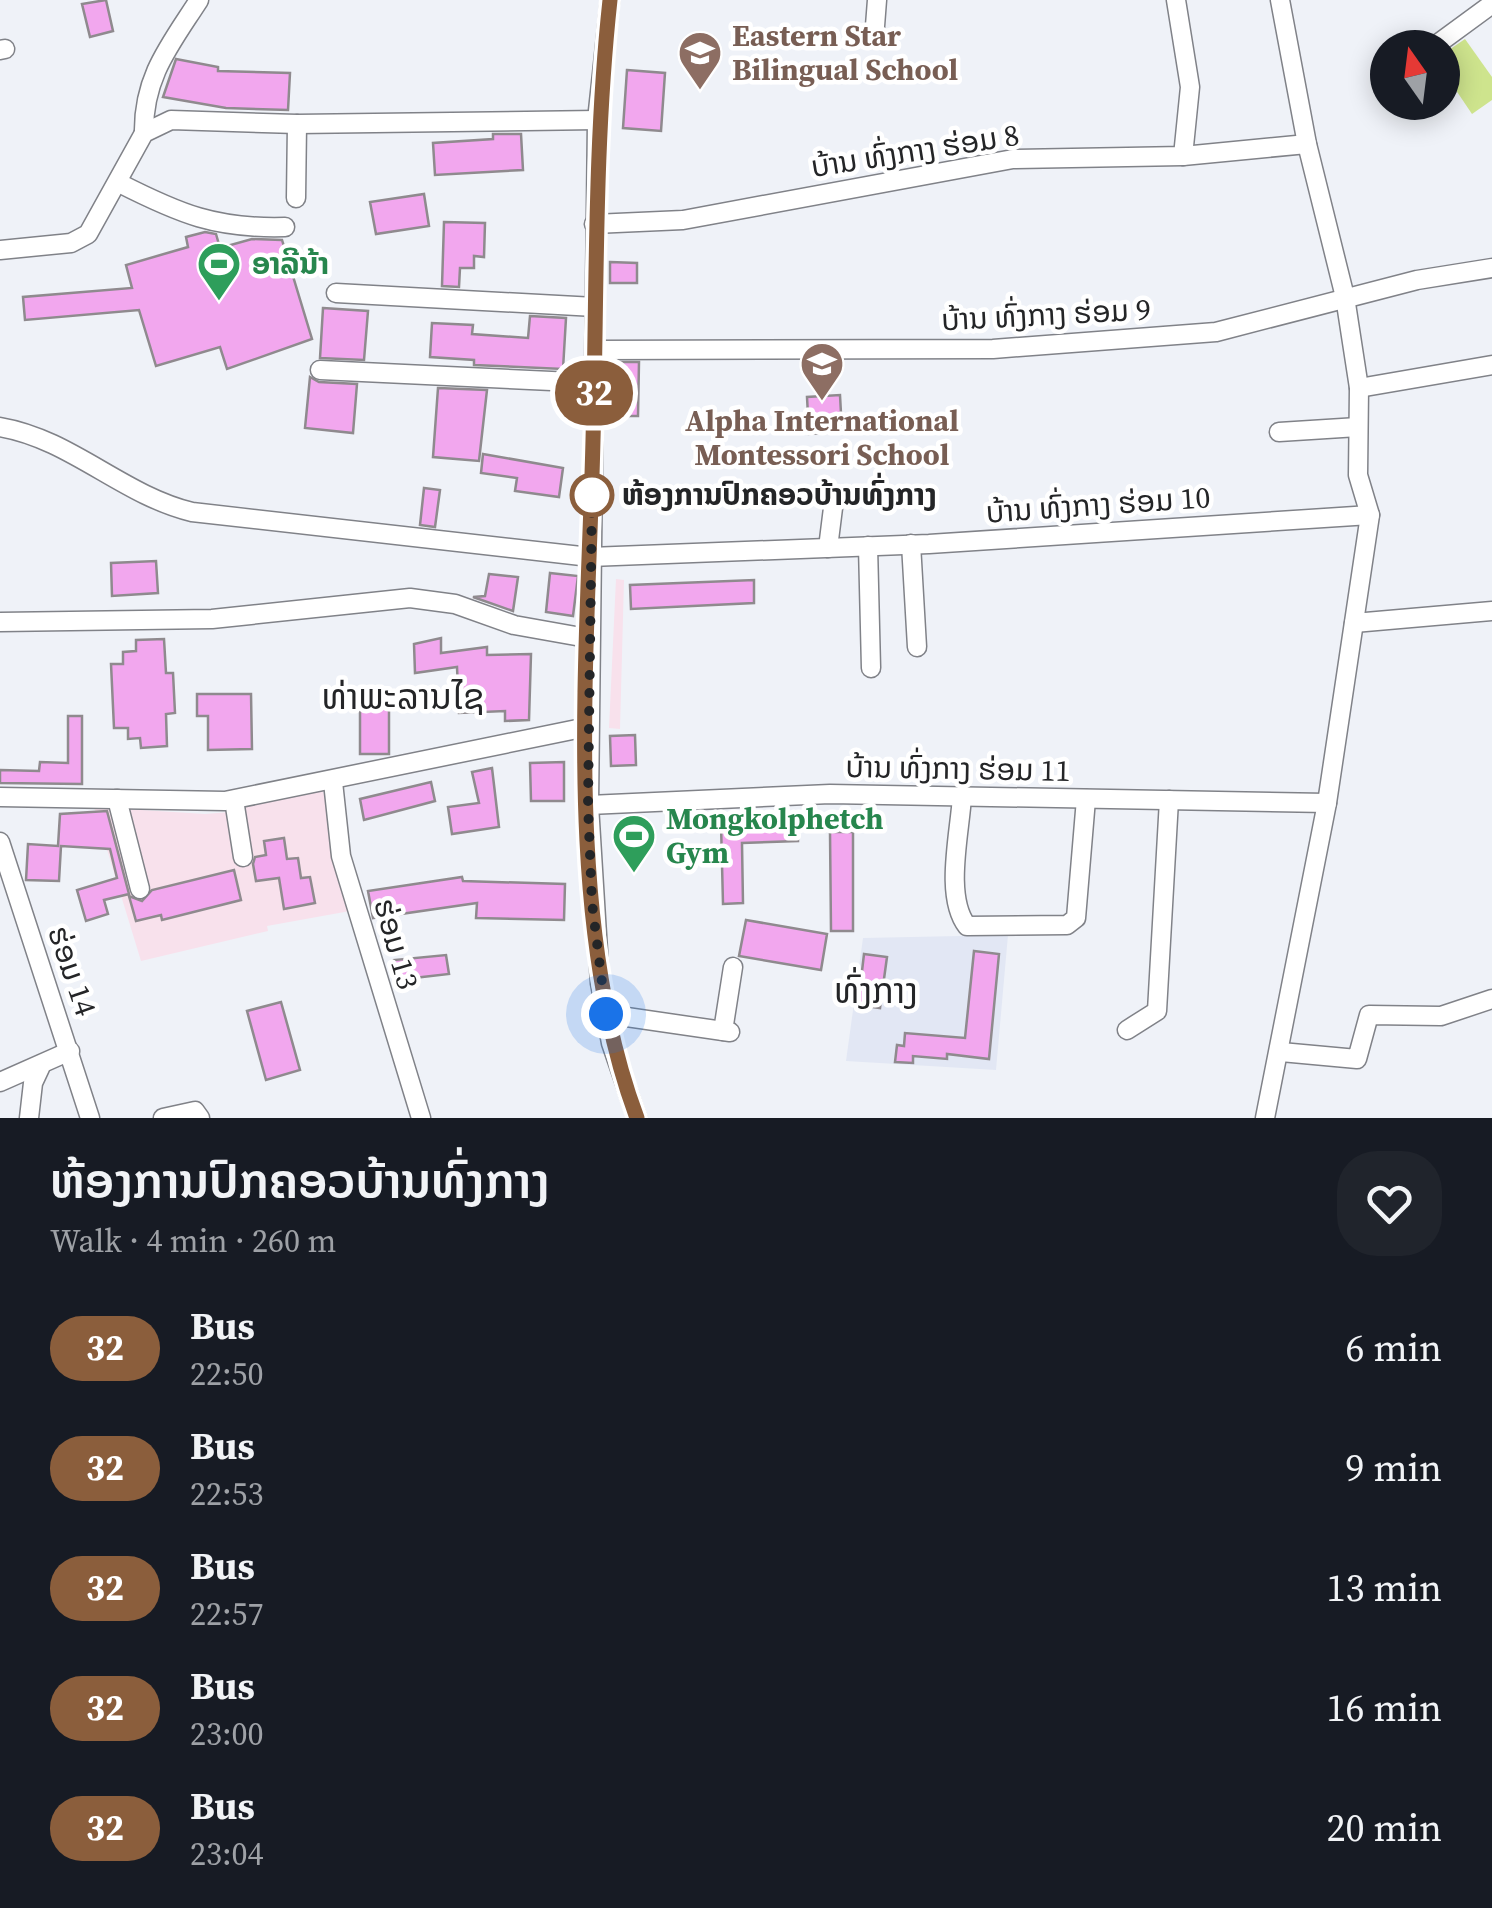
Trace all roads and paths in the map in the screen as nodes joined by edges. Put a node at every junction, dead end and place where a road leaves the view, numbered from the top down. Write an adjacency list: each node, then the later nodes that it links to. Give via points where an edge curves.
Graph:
1 (200, 0): 11 (street, via 153,69)
2 (610, 0): 9 (street)
3 (877, 0): 8 (street)
4 (1176, 0): 13 (street, via 1190,88)
5 (1280, 0): 12 (street)
6 (1492, 4): 7 (street)
7 (1457, 30)
8 (874, 39)
9 (597, 120): 10 (street); 16 (street)
10 (297, 124): 11 (street, via 172,120); 15 (street)
11 (144, 133): 14 (street)
12 (1307, 144): 13 (street, ບ້ານ ທົ່ງກາງ ຮ່ອມ 8); 21 (street)
13 (1183, 156): 16 (street, ບ້ານ ທົ່ງກາງ ຮ່ອມ 8, via 1013,159 683,220)
14 (119, 182): 17 (street, via 201,221); 18 (street, via 95,227 80,239)
15 (296, 198)
16 (594, 224): 22 (street)
17 (285, 227)
18 (0, 250)
19 (1492, 268): 21 (street, ບ້ານ ທົ່ງກາງ ຮ່ອມ 9)
20 (336, 293): 22 (street)
21 (1345, 297): 23 (street, ບ້ານ ທົ່ງກາງ ຮ່ອມ 9, via 1216,332 1011,348); 27 (street)
22 (595, 307): 23 (street)
23 (595, 350): 26 (street)
24 (1492, 365): 27 (street)
25 (320, 370): 26 (street)
26 (595, 383): 36 (street)
27 (1360, 388): 29 (street)
28 (0, 427): 36 (street, ບ້ານ ທົ່ງກາງ ຮ່ອມ 10, via 36,433 142,496 192,512)
29 (1358, 427): 30 (street); 32 (street, via 1358,475)
30 (1279, 432)
31 (834, 508): 35 (street)
32 (1370, 515): 33 (street, ບ້ານ ທົ່ງກາງ ຮ່ອມ 10); 39 (street)
33 (912, 544): 34 (street, ບ້ານ ທົ່ງກາງ ຮ່ອມ 10); 41 (street)
34 (868, 546): 35 (street, ບ້ານ ທົ່ງກາງ ຮ່ອມ 10); 42 (street)
35 (828, 548): 36 (street, ບ້ານ ທົ່ງກາງ ຮ່ອມ 10)
36 (590, 558): 40 (street)
37 (1492, 611): 39 (street)
38 (0, 622): 40 (street, via 212,619 410,598)
39 (1354, 623): 51 (street)
40 (587, 638): 43 (street)
41 (917, 647)
42 (871, 668)
43 (587, 726): 44 (street); 52 (street)
44 (332, 782): 49 (street); 68 (street, ຮ່ອມ 13, via 341,856)
45 (962, 796): 47 (street, ບ້ານ ທົ່ງກາງ ຮ່ອມ 11); 47 (street, via 956,895 967,926 1067,925 1076,918); 52 (street, ບ້ານ ທົ່ງກາງ ຮ່ອມ 11, via 830,794)
46 (0, 797): 48 (street)
47 (1086, 798): 50 (street, ບ້ານ ທົ່ງກາງ ຮ່ອມ 11)
48 (117, 800): 49 (street); 55 (street)
49 (234, 800): 54 (street)
50 (1170, 800): 51 (street, ບ້ານ ທົ່ງກາງ ຮ່ອມ 11); 59 (street, via 1157,1012)
51 (1327, 803): 61 (street)
52 (588, 805): 58 (street)
53 (0, 842): 60 (street, ຮ່ອມ 14)
54 (242, 857)
55 (140, 889)
56 (733, 967): 58 (street, via 727,1032)
57 (1492, 999): 61 (street, via 1441,1016 1369,1016 1357,1059)
58 (606, 1014): 69 (street)
59 (1127, 1030)
60 (70, 1051): 62 (street); 65 (street, ຮ່ອມ 14)
61 (1280, 1052): 70 (street)
62 (40, 1068): 63 (street); 64 (street)
63 (0, 1082)
64 (29, 1118)
65 (90, 1118)
66 (163, 1118): 67 (street, via 195,1111)
67 (200, 1118)
68 (421, 1118)
69 (637, 1118)
70 (1265, 1118)

